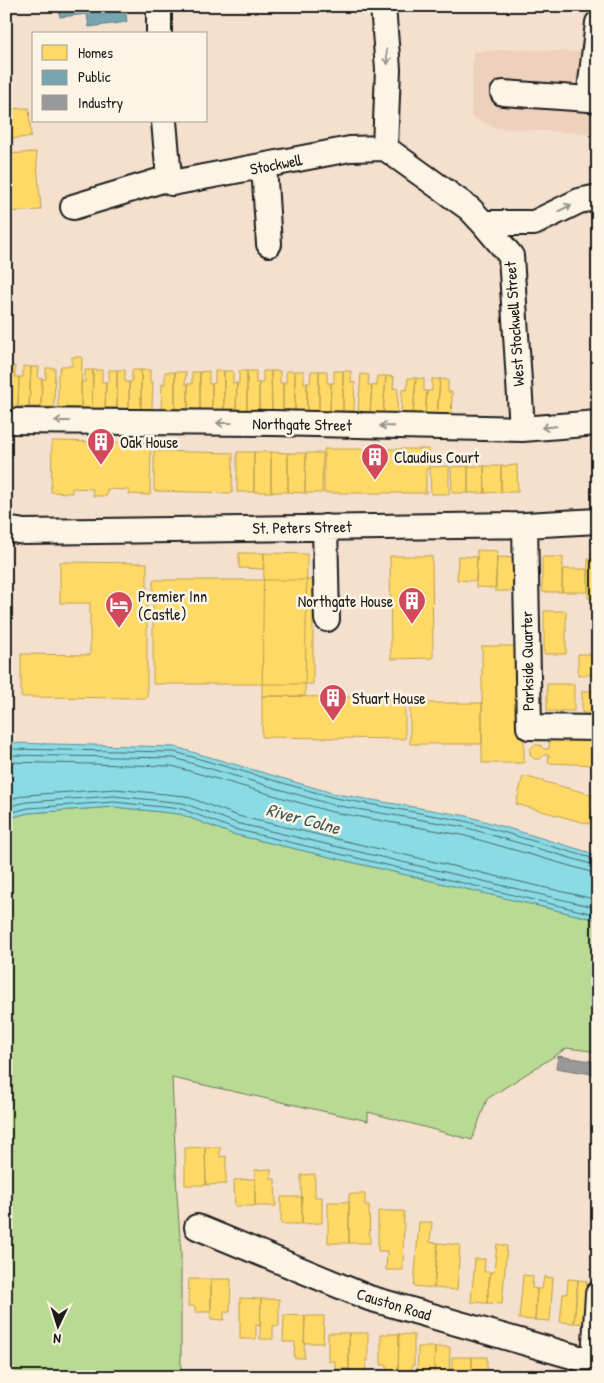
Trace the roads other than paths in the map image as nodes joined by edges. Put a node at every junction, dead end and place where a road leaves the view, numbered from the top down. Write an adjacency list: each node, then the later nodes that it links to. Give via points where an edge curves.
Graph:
1 (159, 6): 4 (street)
2 (383, 6): 8 (street, one-way to 8, via 388,69)
3 (598, 22): 6 (street)
4 (159, 32)
5 (503, 93): 6 (street)
6 (593, 100)
7 (164, 122): 10 (street)
8 (386, 148): 9 (street, Stockwell, via 350,149); 13 (street, West Stockwell Street)
9 (264, 166): 10 (street, Stockwell, via 172,183); 15 (street)
10 (169, 178): 12 (street)
11 (598, 197): 14 (street, one-way to 11, via 579,202)
12 (73, 207)
13 (483, 223): 14 (street); 16 (street, West Stockwell Street)
14 (534, 223): 16 (street)
15 (269, 244)
16 (511, 256): 19 (street, West Stockwell Street)
17 (6, 421): 19 (street, Northgate Street, one-way to 17)
18 (598, 423): 19 (street, Northgate Street, one-way to 19)
19 (522, 429)
20 (598, 520): 21 (street, St. Peters Street)
21 (525, 525): 22 (street, St. Peters Street); 25 (street, Parkside Quarter, via 528,727)
22 (325, 527): 23 (street, St. Peters Street, via 24,532); 24 (street)
23 (6, 529)
24 (327, 619)
25 (598, 728)
26 (197, 1227): 28 (street, Causton Road, via 369,1298 579,1358)
27 (598, 1294): 28 (street)
28 (596, 1358)

